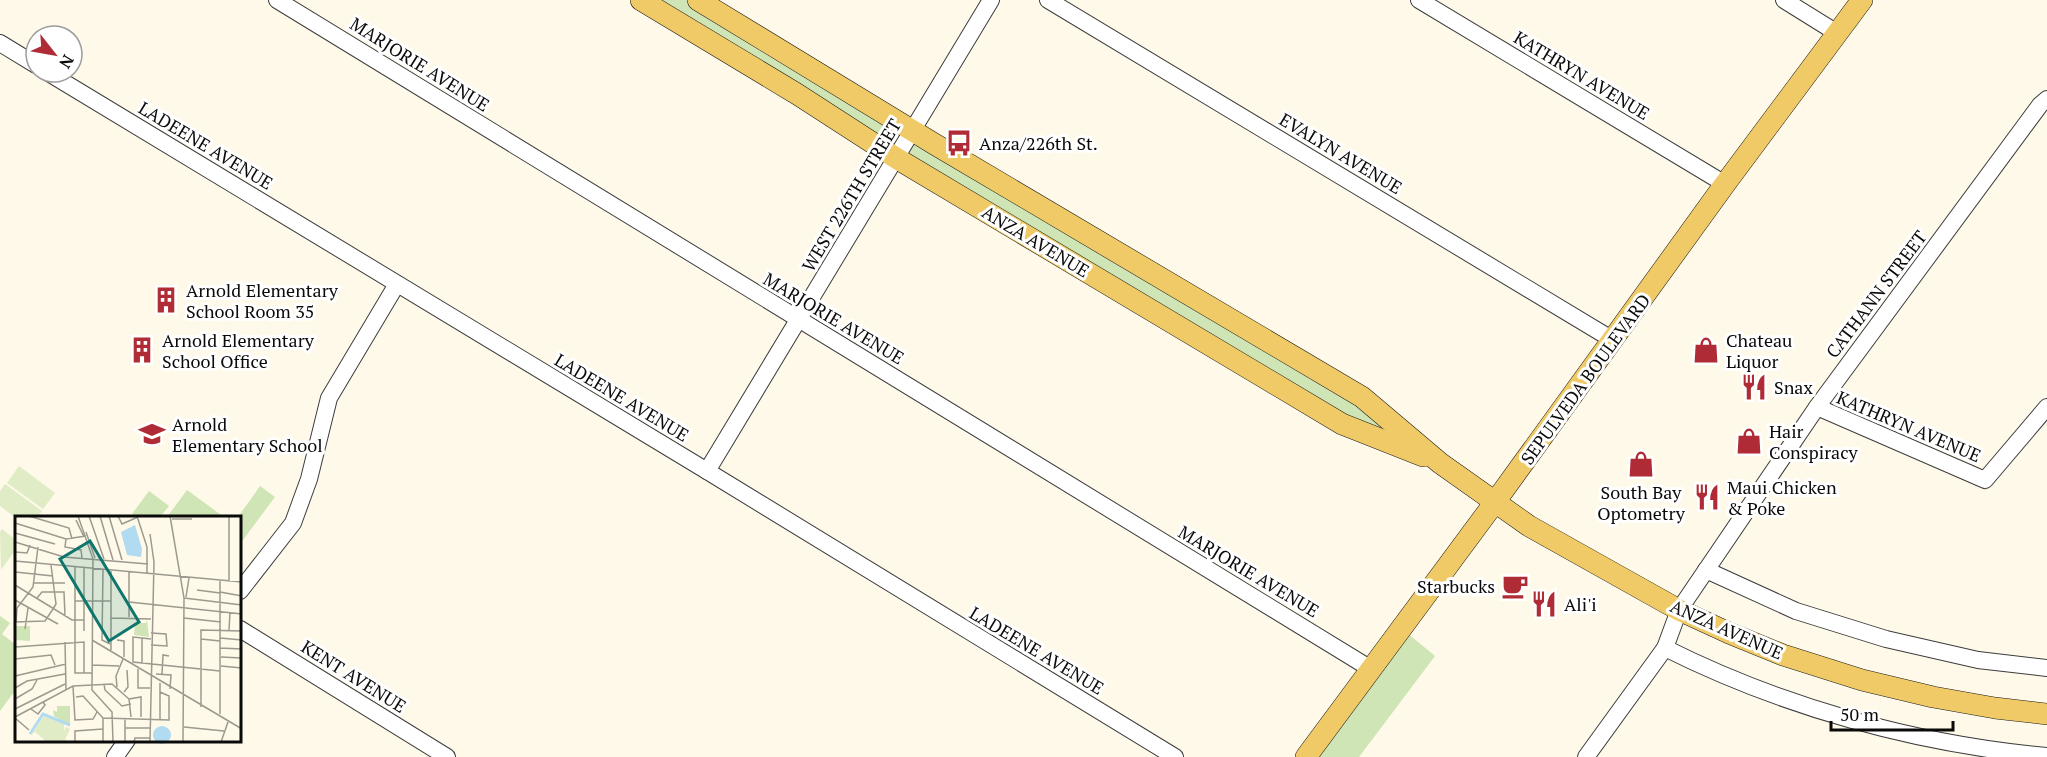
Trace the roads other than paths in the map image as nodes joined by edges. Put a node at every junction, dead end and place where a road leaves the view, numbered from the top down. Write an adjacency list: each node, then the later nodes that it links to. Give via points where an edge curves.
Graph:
1 (278, 0): 18 (street, MARJORIE AVENUE)
2 (641, 0): 15 (main road, ANZA AVENUE)
3 (698, 0): 14 (main road, ANZA AVENUE)
4 (991, 0): 14 (street, WEST 226TH STREET)
5 (1048, 0): 19 (street, EVALYN AVENUE)
6 (1419, 0): 16 (street, KATHRYN AVENUE)
7 (1784, 0): 9 (street)
8 (1862, 0): 9 (main road, SEPULVEDA BOULEVARD)
9 (1837, 33): 16 (main road, SEPULVEDA BOULEVARD)
10 (0, 43): 11 (street)
11 (24, 58)
12 (67, 84): 17 (street, LADEENE AVENUE)
13 (2047, 99): 20 (street, CATHANN STREET)
14 (912, 131): 15 (street, WEST 226TH STREET); 22 (main road, ANZA AVENUE, via 1362,397)
15 (896, 158): 18 (street, WEST 226TH STREET); 22 (main road, ANZA AVENUE, via 1342,424)
16 (1725, 184): 19 (main road, SEPULVEDA BOULEVARD)
17 (397, 284): 23 (street, LADEENE AVENUE); 26 (street, via 329,398 294,523)
18 (799, 320): 23 (street, WEST 226TH STREET); 31 (street, MARJORIE AVENUE)
19 (1613, 340): 24 (main road, SEPULVEDA BOULEVARD)
20 (1817, 407): 21 (street, KATHRYN AVENUE, via 1985,480); 25 (street, CATHANN STREET)
21 (2047, 407)
22 (1440, 463): 24 (main road, ANZA AVENUE)
23 (707, 471): 37 (street, LADEENE AVENUE)
24 (1495, 502): 27 (main road, ANZA AVENUE, via 1529,526); 31 (main road, SEPULVEDA BOULEVARD)
25 (1706, 570): 27 (street, CATHANN STREET); 30 (street, via 1796,611 1886,639 1978,660)
26 (242, 588)
27 (1678, 610): 29 (street, CATHANN STREET); 32 (main road, ANZA AVENUE, via 1783,655 1862,680 1943,699)
28 (242, 630): 36 (street, KENT AVENUE)
29 (1665, 648): 34 (street, via 1760,690 1851,719 2007,753); 39 (street, CATHANN STREET)
30 (2047, 668)
31 (1371, 669): 38 (main road, SEPULVEDA BOULEVARD)
32 (2047, 714)
33 (126, 742): 35 (street)
34 (2047, 756)
35 (115, 757)
36 (447, 757)
37 (1175, 757)
38 (1306, 757)
39 (1586, 757)

